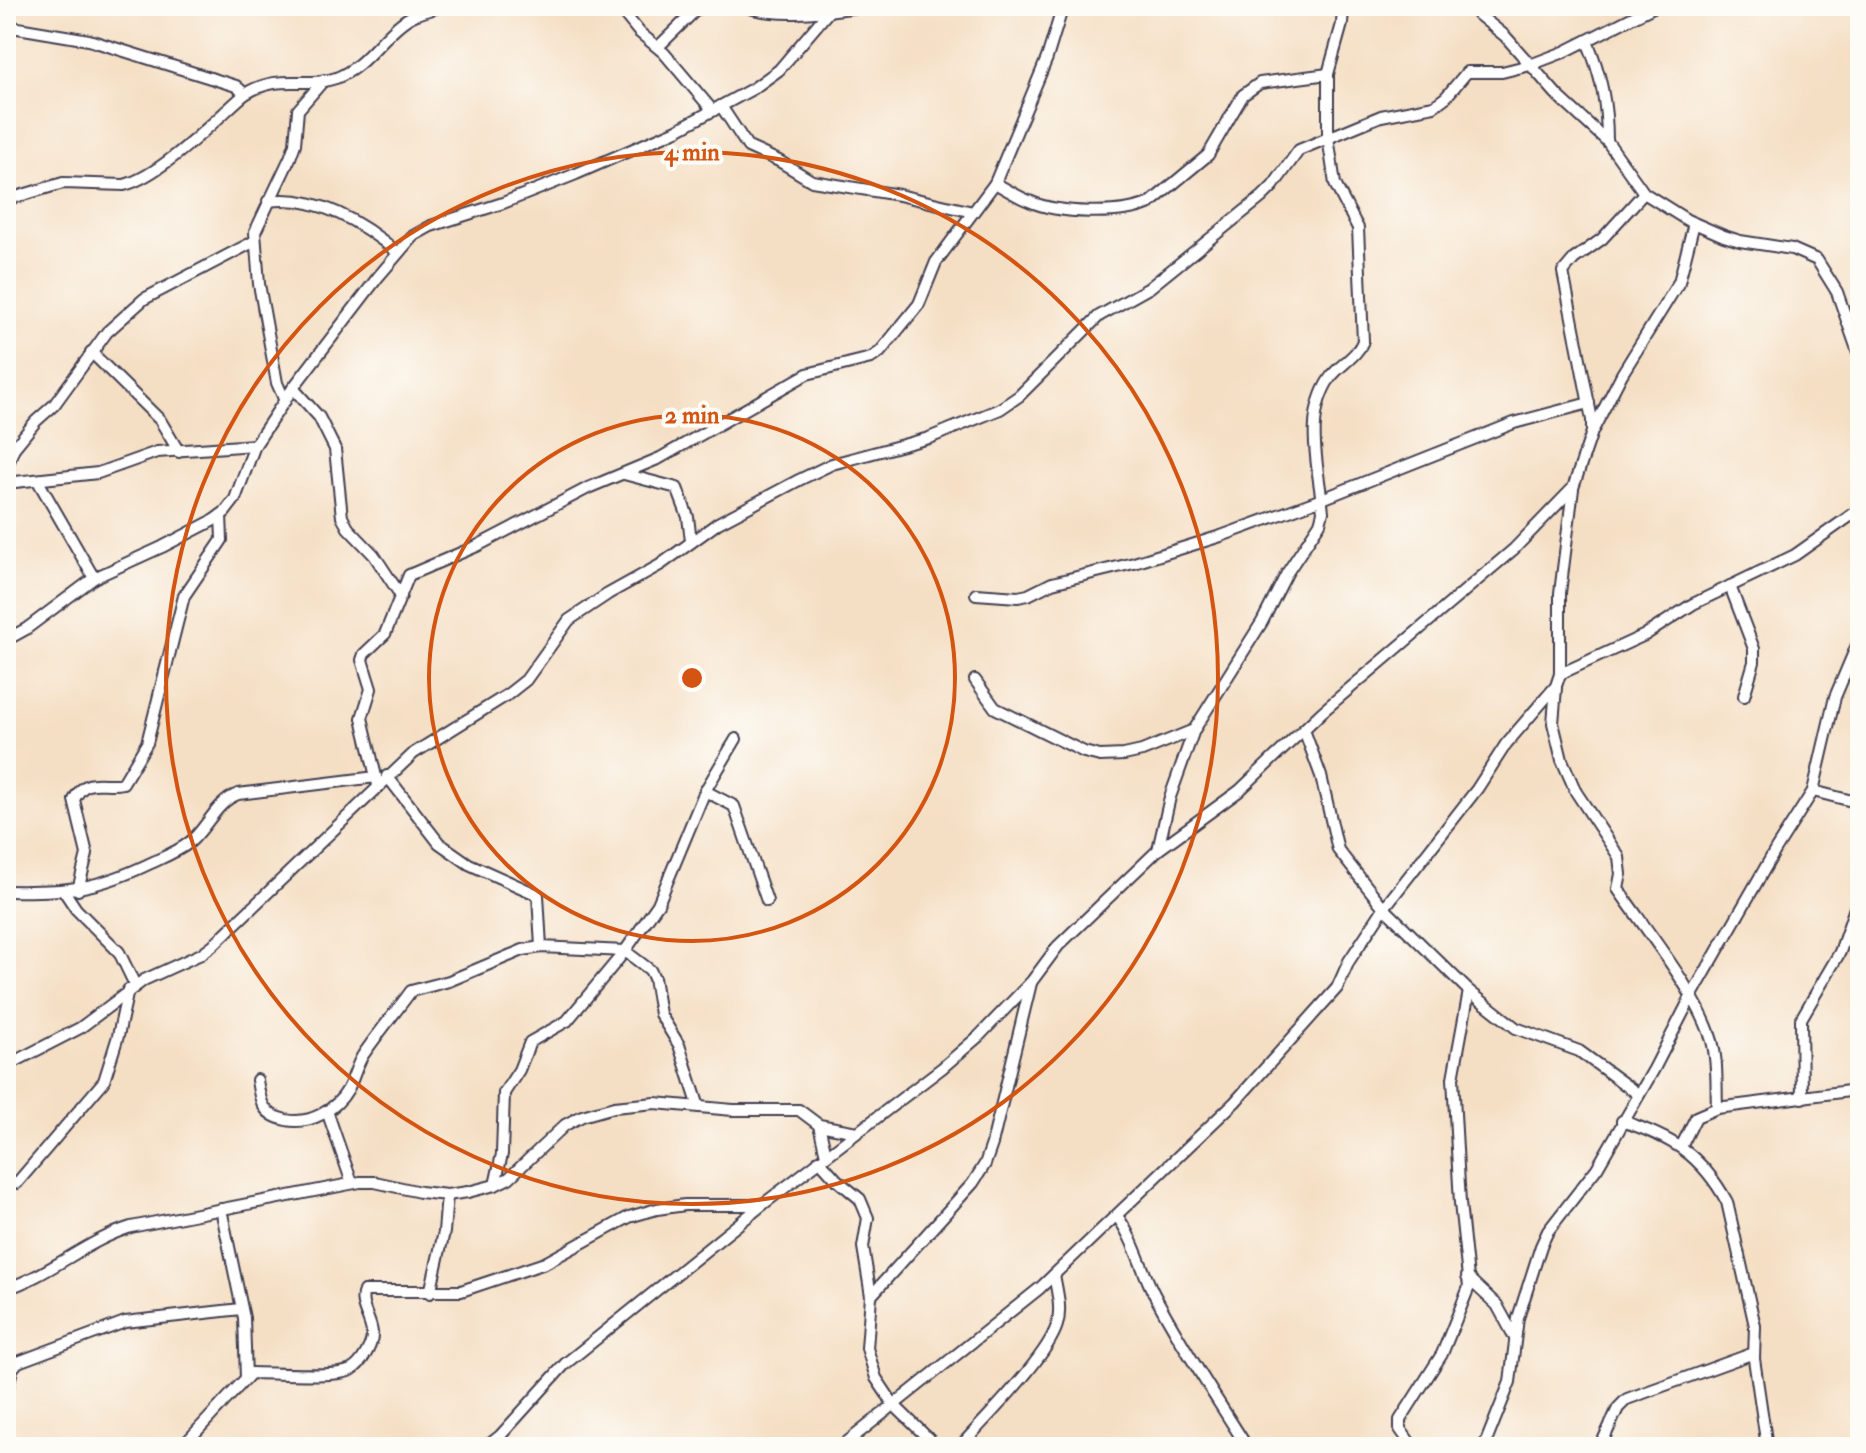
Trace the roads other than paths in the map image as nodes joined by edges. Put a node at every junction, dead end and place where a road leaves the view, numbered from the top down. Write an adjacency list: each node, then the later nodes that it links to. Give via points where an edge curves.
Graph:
1 (442, 6): 16 (street, via 404,20 343,75)
2 (618, 6): 13 (street)
3 (700, 6): 13 (street)
4 (744, 6): 10 (street, via 769,12)
5 (866, 6): 10 (street)
6 (1063, 6): 21 (street)
7 (1343, 6): 15 (street)
8 (1468, 6): 14 (street, via 1498,29)
9 (1655, 6): 12 (street)
10 (829, 11): 18 (street, via 779,70)
11 (6, 26): 17 (street, via 89,40 236,86)
12 (1587, 41): 14 (street); 20 (street, via 1602,80)
13 (658, 47): 18 (street)
14 (1530, 65): 19 (street, via 1467,72 1434,106 1381,116); 20 (street)
15 (1328, 74): 19 (street); 21 (street, via 1251,88 1208,155 1142,207 1054,207 1030,202)
16 (324, 80): 17 (street, via 285,80); 24 (street, via 298,110 295,144)
17 (245, 94): 23 (street, via 134,183 63,183)
18 (717, 108): 25 (street, via 748,147 812,181); 28 (street, via 576,174 422,230)
19 (1328, 137): 42 (street, via 1335,184 1358,228 1364,333 1360,350 1331,377 1315,413); 45 (street, via 1299,150 1262,197 1149,288 1099,316 1000,409 929,438 832,464)
20 (1607, 141): 22 (street)
21 (995, 183): 25 (street)
22 (1644, 193): 26 (street); 33 (street, via 1563,272)
23 (6, 200)
24 (268, 201): 27 (street); 28 (street, via 302,199 373,232)
25 (973, 212): 38 (street, via 936,262 919,304 880,352 807,374 660,458)
26 (1694, 223): 30 (street, via 1817,260 1837,292); 34 (street, via 1679,282)
27 (255, 241): 29 (street, via 144,299); 32 (street, via 275,375)
28 (398, 253): 31 (street)
29 (91, 352): 36 (street, via 160,420); 37 (street, via 54,405 14,448)
30 (1860, 358)
31 (293, 388): 32 (street); 49 (street, via 335,449 342,517)
32 (285, 401): 35 (street)
33 (1589, 403): 34 (street); 42 (street, via 1522,420)
34 (1592, 432): 41 (street)
35 (255, 445): 36 (street); 44 (street, via 235,499)
36 (179, 452): 39 (street, via 157,452 98,473)
37 (6, 469)
38 (622, 473): 45 (street, via 677,488); 49 (street, via 413,572)
39 (38, 481): 40 (street); 46 (street)
40 (6, 483)
41 (1573, 488): 52 (street, via 1560,593); 57 (street, via 1514,549)
42 (1322, 499): 48 (street, via 1028,595); 56 (street, via 1320,523)
43 (1860, 509): 47 (street, via 1807,548)
44 (221, 515): 46 (street); 65 (street, via 222,540 184,596 147,743 123,783 93,783 74,800 87,854)
45 (691, 541): 59 (street, via 569,620 526,680)
46 (94, 578): 51 (street)
47 (1730, 586): 52 (street, via 1645,635); 55 (street, via 1754,649)
48 (976, 594)
49 (401, 596): 59 (street, via 385,634 362,660 371,689 362,718)
50 (1860, 638): 61 (street, via 1835,697)
51 (6, 640)
52 (1560, 674): 54 (street)
53 (975, 680): 56 (street, via 995,708 1100,756 1142,751)
54 (1556, 686): 69 (street, via 1506,744); 75 (street, via 1554,734 1576,792 1619,857 1618,889)
55 (1744, 696)
56 (1194, 730): 63 (street)
57 (1304, 730): 63 (street, via 1239,791); 69 (street, via 1338,850)
58 (736, 739): 60 (street)
59 (380, 779): 65 (street, via 231,797 183,847 124,876); 70 (street, via 439,843 469,864 538,895); 73 (street, via 213,945)
60 (705, 791): 68 (street, via 734,806); 71 (street, via 658,904)
61 (1813, 791): 62 (street); 75 (street)
62 (1860, 807)
63 (1158, 850): 72 (street, via 1058,946)
64 (1860, 879): 81 (street, via 1840,952 1801,1019)
65 (78, 890): 67 (street)
66 (6, 891): 67 (street)
67 (64, 891): 73 (street, via 119,952)
68 (767, 901)
69 (1384, 908): 74 (street); 96 (street, via 1337,988 1235,1102)
70 (541, 947): 71 (street); 84 (street, via 411,991 361,1057 347,1091)
71 (625, 951): 82 (street, via 654,978 660,1014 679,1045); 92 (street, via 567,1021 530,1042 504,1093)
72 (1032, 981): 87 (street, via 942,1068); 101 (street, via 985,1164)
73 (131, 988): 77 (street, via 80,1028); 90 (street, via 104,1081)
74 (1469, 991): 80 (street, via 1516,1028 1579,1051); 98 (street, via 1453,1078)
75 (1691, 997): 80 (street); 83 (street, via 1712,1041)
76 (6, 1001): 77 (street)
77 (8, 1064)
78 (257, 1080): 84 (street, via 268,1114 305,1120)
79 (1857, 1090): 81 (street)
80 (1638, 1094): 85 (street)
81 (1802, 1098): 83 (street)
82 (699, 1107): 86 (street, via 799,1110); 92 (street, via 655,1103 582,1116)
83 (1717, 1108): 88 (street, via 1696,1117)
84 (327, 1111): 91 (street)
85 (1622, 1121): 88 (street); 103 (street, via 1590,1179 1548,1231 1521,1304)
86 (819, 1125): 87 (street); 89 (street)
87 (857, 1132): 89 (street)
88 (1681, 1147): 104 (street, via 1727,1202 1755,1326)
89 (822, 1158): 94 (street); 101 (street, via 866,1208 863,1247)
90 (17, 1183)
91 (352, 1183): 93 (street); 95 (street)
92 (495, 1185): 93 (street)
93 (447, 1195): 100 (street)
94 (762, 1205): 100 (street, via 657,1209 629,1217 545,1263 461,1291); 109 (street, via 565,1364)
95 (221, 1209): 99 (street, via 112,1233 49,1272); 102 (street)
96 (1117, 1216): 97 (street); 113 (street, via 1184,1348)
97 (1054, 1275): 107 (street); 112 (street, via 1059,1305 1052,1337)
98 (1467, 1277): 103 (street, via 1497,1305); 114 (street, via 1467,1295 1449,1340 1400,1420)
99 (6, 1289)
100 (430, 1293): 105 (street, via 364,1291 371,1344 350,1370 251,1373)
101 (871, 1296): 107 (street, via 867,1348 876,1378)
102 (241, 1309): 105 (street); 106 (street, via 125,1322 18,1362)
103 (1515, 1338): 115 (street, via 1507,1390)
104 (1754, 1353): 116 (street, via 1627,1399); 117 (street)
105 (246, 1378): 108 (street)
106 (6, 1396)
107 (894, 1405): 110 (street); 111 (street)
108 (182, 1447)
109 (486, 1447)
110 (841, 1447)
111 (937, 1447)
112 (960, 1447)
113 (1247, 1447)
114 (1413, 1447)
115 (1484, 1447)
116 (1600, 1447)
117 (1767, 1447)

